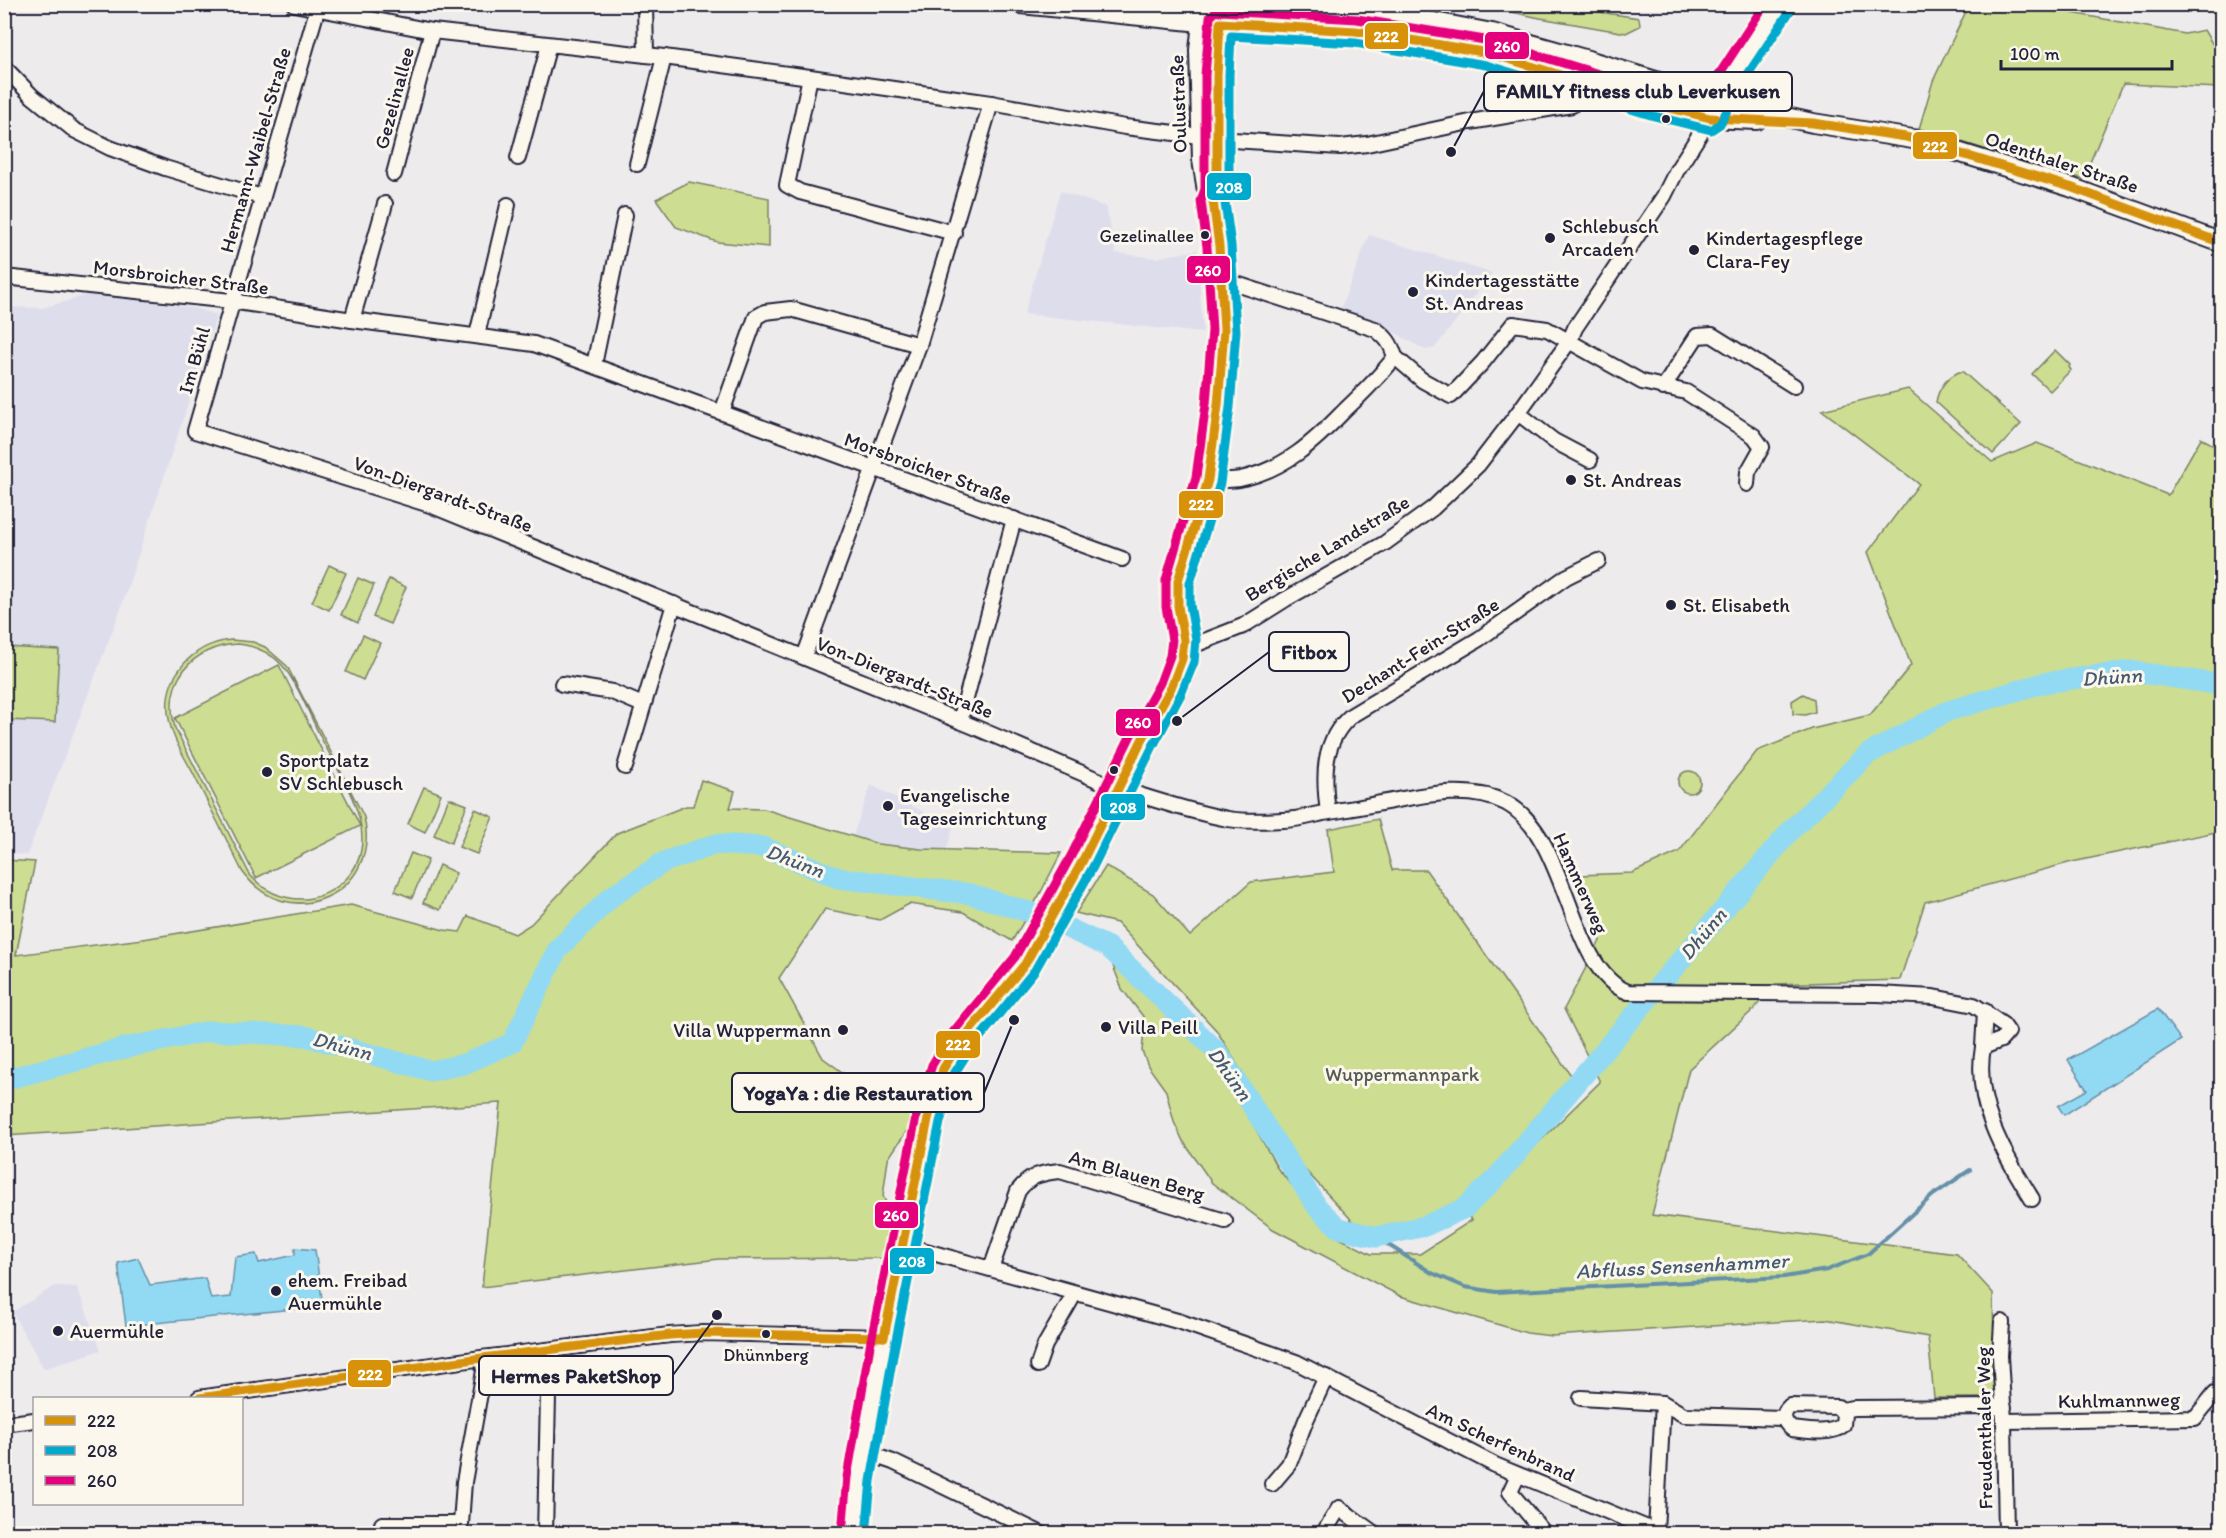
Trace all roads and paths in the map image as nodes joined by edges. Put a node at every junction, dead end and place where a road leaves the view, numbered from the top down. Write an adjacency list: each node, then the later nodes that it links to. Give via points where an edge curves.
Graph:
1 (294, 4): 7 (street, Gezelinallee)
2 (645, 4): 12 (street)
3 (1021, 4): 8 (main road, Odenthaler Straße)
4 (1223, 4): 9 (main road, Oulustraße)
5 (1309, 4): 17 (main road, Odenthaler Straße, via 1492,33)
6 (1780, 4): 15 (main road)
7 (317, 10): 10 (street, Gezelinallee); 28 (street, Hermann-Waibel-Straße)
8 (1202, 13): 9 (main road, Odenthaler Straße); 24 (main road, Oulustraße, via 1199,50)
9 (1220, 23): 22 (main road, Odenthaler Straße, via 1356,31 1489,53); 24 (main road, Oulustraße)
10 (432, 31): 11 (street, Gezelinallee); 27 (street, Gezelinallee)
11 (549, 45): 12 (street, Gezelinallee); 25 (street)
12 (646, 55): 13 (street, Gezelinallee)
13 (664, 57): 16 (street, Gezelinallee); 26 (street)
14 (4, 68): 28 (street, via 74,130 110,148)
15 (1738, 69): 17 (main road, via 1700,87); 18 (main road); 21 (main road, via 1744,93)
16 (810, 77): 19 (street, Gezelinallee); 32 (street, via 787,185 800,192)
17 (1678, 87): 18 (main road, Odenthaler Straße)
18 (1718, 100): 21 (main road, Odenthaler Straße); 22 (main road)
19 (991, 103): 24 (street, Gezelinallee, via 1125,127); 32 (street)
20 (1572, 105): 24 (street, Gezelinallee, via 1344,147)
21 (1771, 113): 23 (main road, Odenthaler Straße)
22 (1710, 118): 23 (main road, Odenthaler Straße); 39 (street, Bergische Landstraße)
23 (1813, 123): 33 (main road, Odenthaler Straße, via 1932,143 2070,187)
24 (1209, 137): 35 (main road, Oulustraße)
25 (518, 158)
26 (637, 164)
27 (394, 174)
28 (262, 197): 36 (street, Hermann-Waibel-Straße)
29 (385, 204): 37 (street)
30 (508, 205): 38 (street)
31 (625, 215): 42 (street)
32 (954, 232): 40 (street)
33 (2222, 243)
34 (4, 277): 36 (street, Morsbroicher Straße)
35 (1221, 279): 41 (street, via 1375,329 1386,337); 50 (main road, Oulustraße, via 1224,330)
36 (231, 301): 37 (street, Morsbroicher Straße); 47 (street, Im Bühl)
37 (352, 320): 38 (street, Morsbroicher Straße)
38 (477, 335): 42 (street, Morsbroicher Straße, via 534,344)
39 (1570, 340): 41 (street, via 1547,329 1513,324 1451,396 1422,380); 44 (street, via 1642,382); 46 (street, Bergische Landstraße)
40 (920, 345): 45 (street, via 791,309 765,312 756,317); 49 (street)
41 (1395, 357): 50 (street, via 1297,455 1272,469 1240,479)
42 (594, 364): 45 (street, Morsbroicher Straße)
43 (1794, 386): 44 (street, via 1712,335 1697,336)
44 (1663, 388): 51 (street, via 1686,392 1754,436 1762,447 1748,472)
45 (722, 412): 49 (street, Morsbroicher Straße)
46 (1518, 413): 48 (street, via 1554,441); 56 (street, Bergische Landstraße, via 1478,465 1433,508 1393,538 1243,626)
47 (195, 431): 55 (street, Von-Diergardt-Straße, via 430,505)
48 (1590, 460)
49 (873, 469): 52 (street, Morsbroicher Straße); 57 (street)
50 (1208, 480): 56 (main road, Oulustraße, via 1178,581)
51 (1747, 484)
52 (1014, 519): 53 (street, Morsbroicher Straße); 60 (street)
53 (1122, 559)
54 (1598, 561): 63 (street, Dechant-Fein-Straße, via 1566,577 1479,639 1342,724 1331,739 1325,788)
55 (674, 604): 57 (street, Von-Diergardt-Straße); 59 (street)
56 (1184, 649): 62 (main road, via 1171,688)
57 (804, 657): 60 (street, Von-Diergardt-Straße)
58 (562, 684): 59 (street, via 612,692)
59 (643, 705): 61 (street)
60 (960, 721): 62 (street, Von-Diergardt-Straße)
61 (625, 767)
62 (1119, 789): 63 (street, Hammerweg, via 1229,819 1285,820); 68 (main road, via 1025,964 958,1045 943,1070 928,1119)
63 (1328, 812): 64 (street, Hammerweg, via 1459,793 1505,803 1532,826 1544,844 1585,942 1603,974 1617,988 1628,992 1878,994 1963,1001)
64 (1985, 1011): 65 (street); 65 (street, via 2008,1032 2001,1041)
65 (1983, 1047): 66 (street, via 1981,1081 1999,1144)
66 (2032, 1199)
67 (1225, 1221): 69 (street, Am Blauen Berg, via 1060,1171 1039,1173 1026,1180 1018,1191)
68 (904, 1245): 69 (street, Am Scherfenbrand); 72 (main road)
69 (991, 1269): 70 (street, Am Scherfenbrand)
70 (1075, 1293): 75 (street); 76 (street, Am Scherfenbrand, via 1181,1322 1296,1362)
71 (2002, 1322): 82 (street, Freudenthaler Weg)
72 (884, 1336): 73 (street, via 693,1334); 86 (main road)
73 (549, 1350): 74 (street); 91 (street)
74 (482, 1358): 78 (street); 89 (street, via 484,1371 464,1482 461,1524)
75 (1038, 1365)
76 (1326, 1377): 87 (street, Am Scherfenbrand); 88 (street, via 1289,1464)
77 (2222, 1393): 82 (street, Kuhlmannweg, via 2215,1393 2195,1418)
78 (206, 1397)
79 (1581, 1398): 80 (street)
80 (1663, 1403): 83 (street, via 1684,1415); 90 (street)
81 (1842, 1410): 82 (street); 83 (street, via 1833,1406 1790,1406); 83 (street, via 1844,1425 1836,1430 1792,1429)
82 (2004, 1414): 97 (street, Freudenthaler Weg)
83 (1783, 1418)
84 (33, 1420): 85 (street)
85 (4, 1424)
86 (864, 1452): 92 (main road); 93 (street)
87 (1518, 1475): 90 (street, Am Scherfenbrand); 96 (street, via 1510,1492)
88 (1272, 1484)
89 (382, 1524)
90 (1659, 1532)
91 (545, 1533)
92 (854, 1533)
93 (1042, 1533)
94 (1323, 1533): 95 (street, via 1339,1508)
95 (1375, 1533)
96 (1545, 1533)
97 (2006, 1533)

